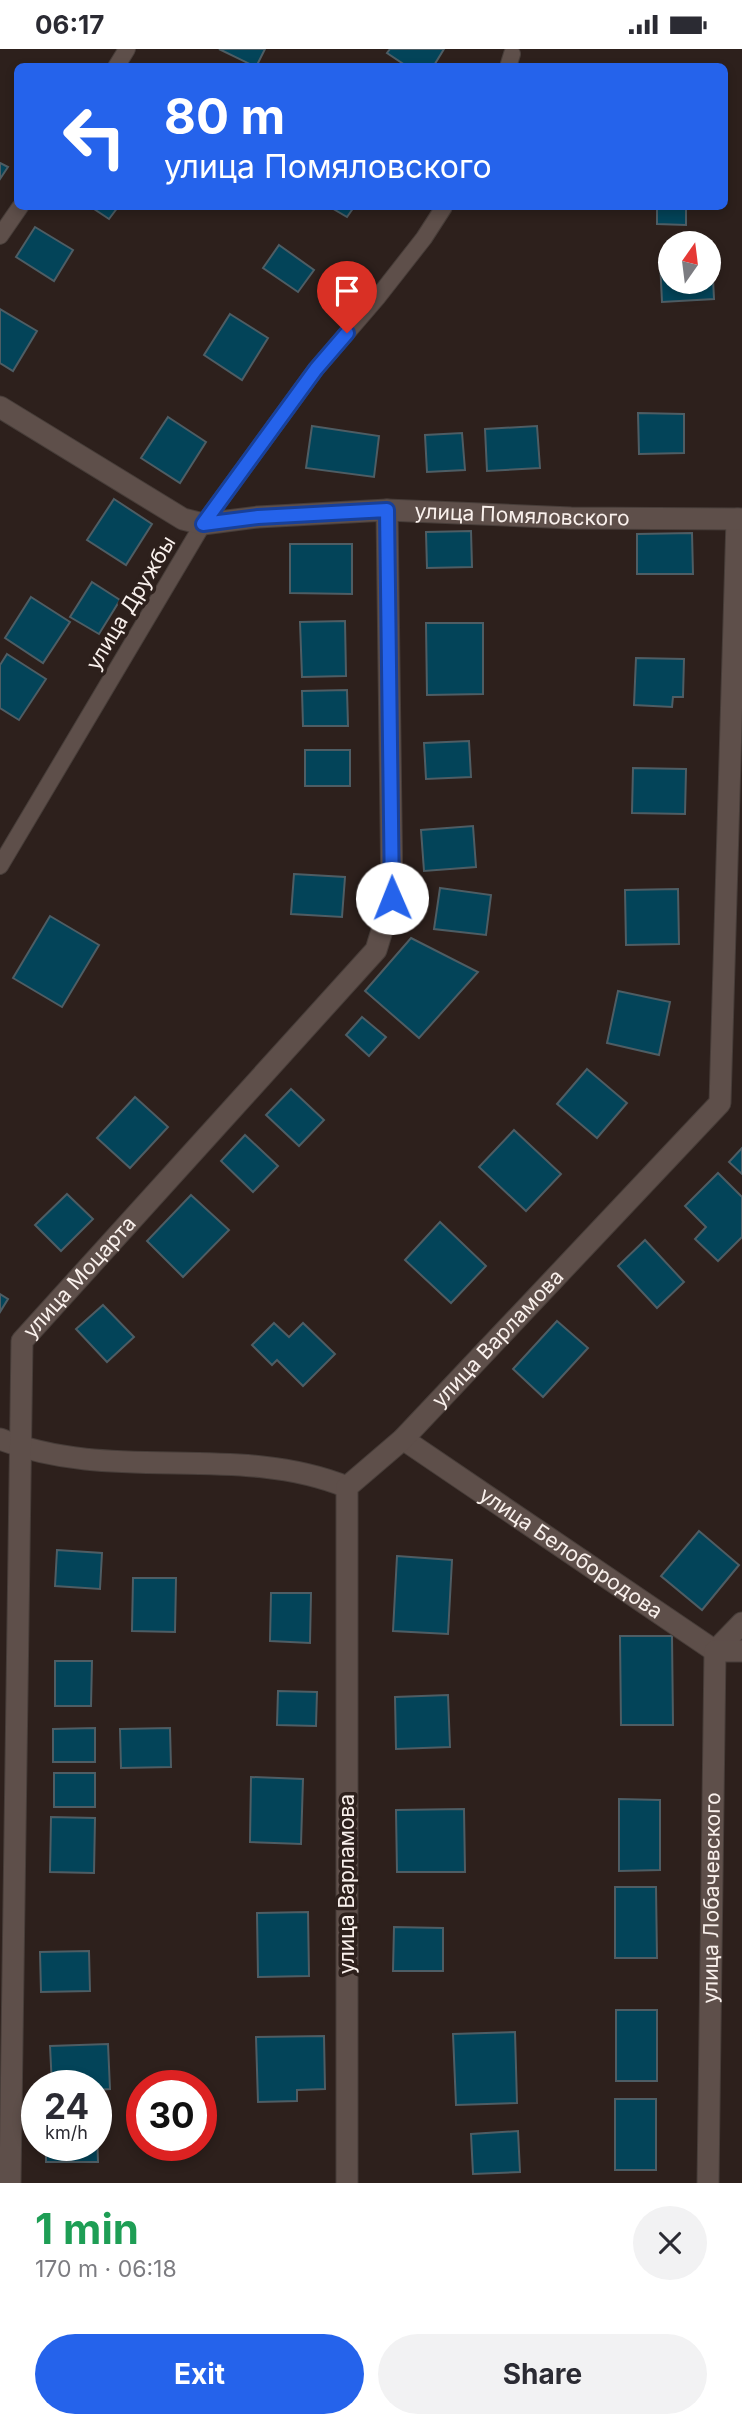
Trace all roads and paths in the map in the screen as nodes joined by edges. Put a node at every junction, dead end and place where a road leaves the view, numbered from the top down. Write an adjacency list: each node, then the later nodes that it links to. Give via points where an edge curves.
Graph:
1 (18, 210): 3 (lane)
2 (442, 210): 7 (lane, улица Дружбы, via 377,298 316,369)
3 (0, 236)
4 (0, 407): 7 (street, улица Помяловского, via 183,519)
5 (387, 510): 6 (street, улица Помяловского); 7 (street, улица Помяловского); 11 (street, улица Моцарта, via 392,898 376,950 22,1341)
6 (739, 519): 10 (street, улица Варламова, via 720,1103)
7 (203, 524): 8 (lane, улица Дружбы)
8 (0, 866)
9 (0, 1439): 11 (street)
10 (403, 1439): 12 (street, улица Варламова); 14 (street, улица Белобородова)
11 (21, 1448): 12 (street, via 84,1461 263,1467 322,1477); 16 (street, улица Моцарта)
12 (347, 1487): 17 (street, улица Варламова)
13 (742, 1623): 14 (street)
14 (715, 1651): 15 (street); 18 (street, улица Лобачевского)
15 (742, 1651)
16 (10, 2183)
17 (347, 2183)
18 (708, 2183)

